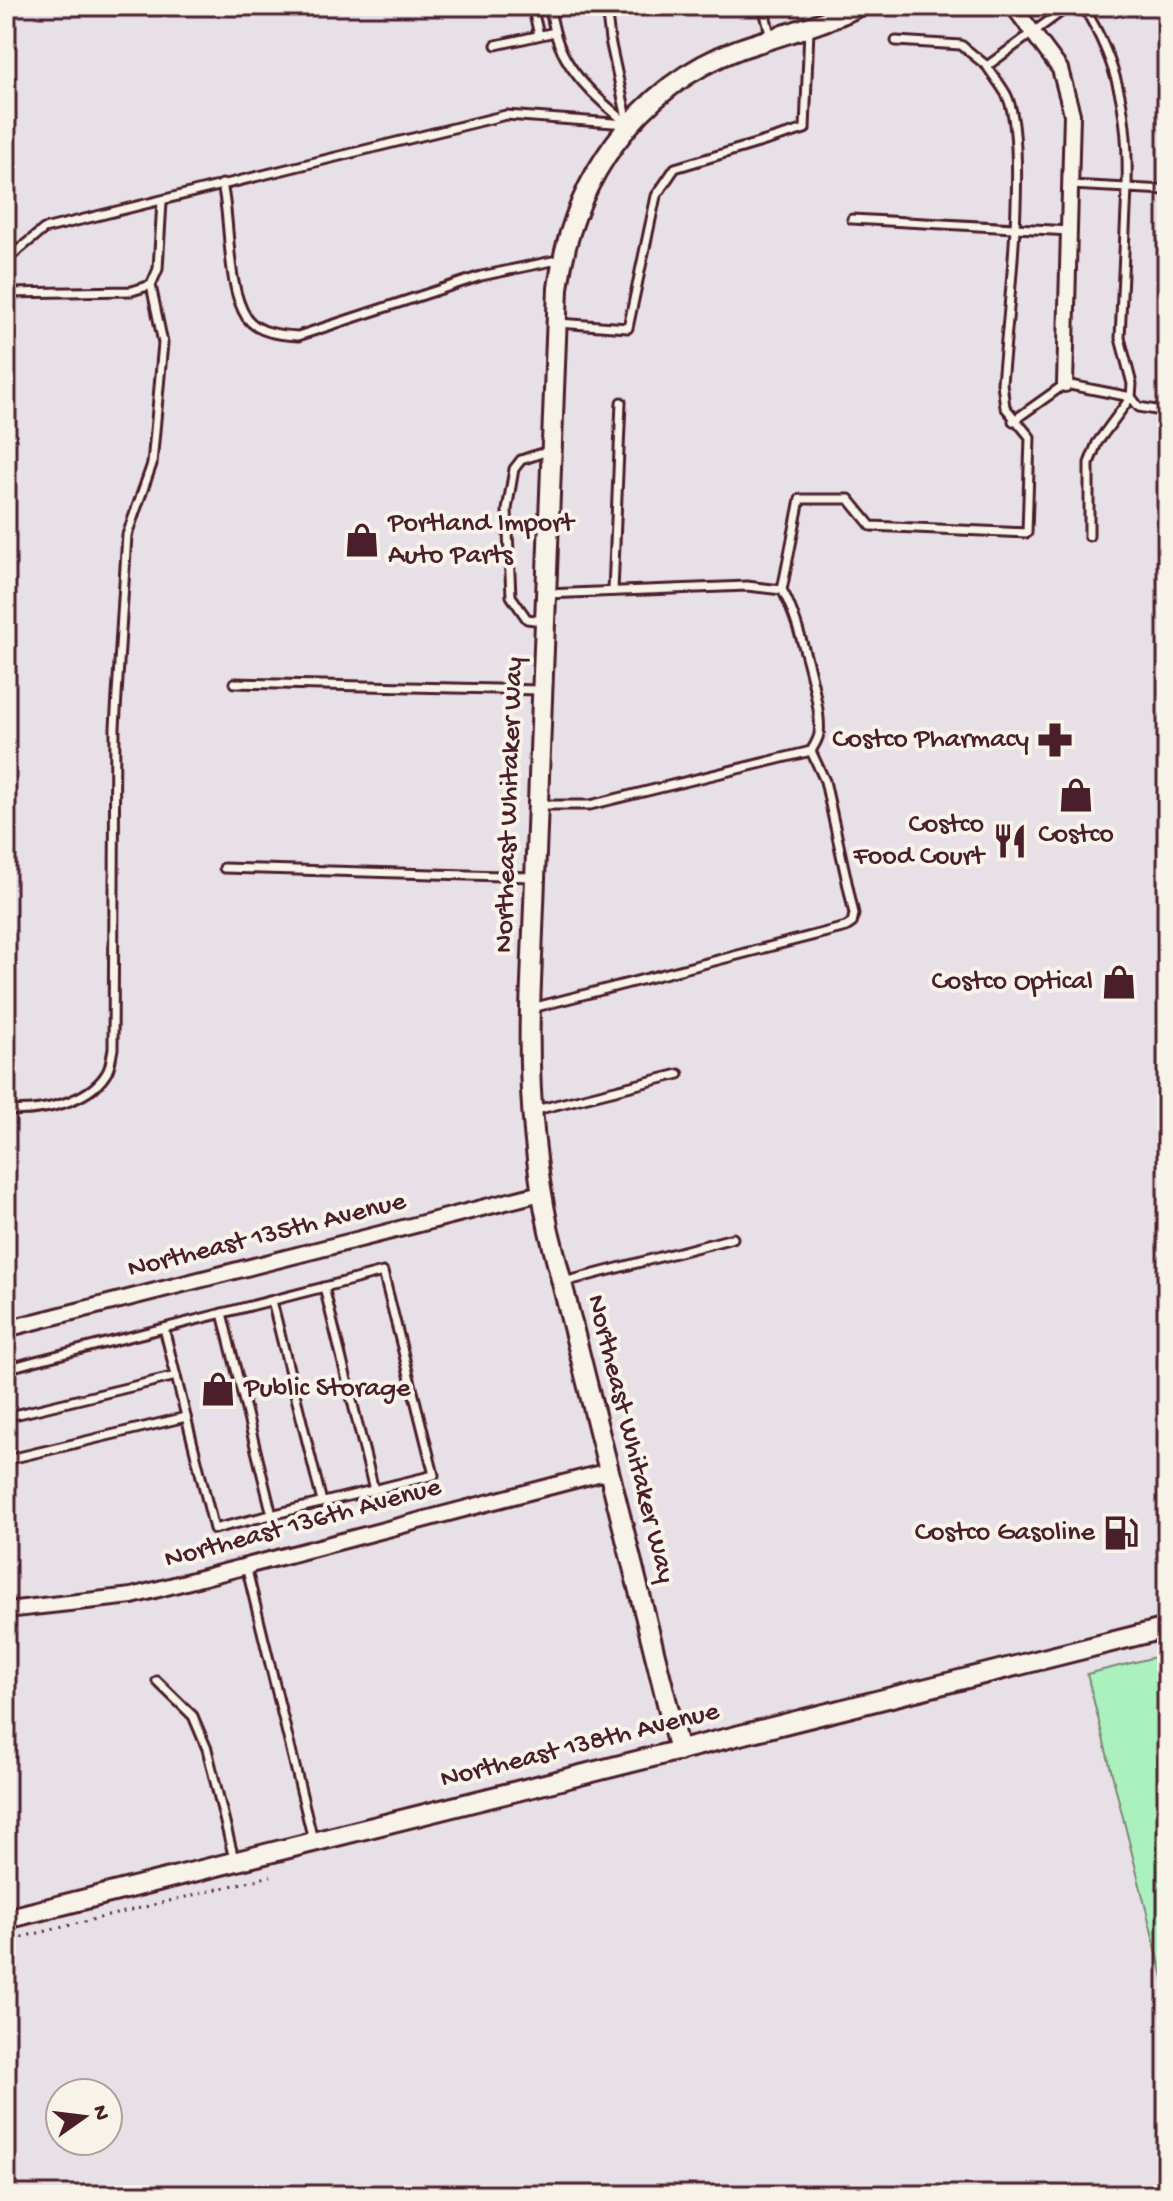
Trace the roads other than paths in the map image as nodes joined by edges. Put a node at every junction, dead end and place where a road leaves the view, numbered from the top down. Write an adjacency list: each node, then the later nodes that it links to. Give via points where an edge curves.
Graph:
1 (532, 6): 12 (lane)
2 (549, 6): 10 (lane)
3 (606, 6): 17 (lane)
4 (763, 6): 13 (lane)
5 (859, 6): 9 (street, Northeast Whitaker Way)
6 (1013, 6): 11 (street)
7 (1069, 6): 11 (lane)
8 (1083, 6): 20 (lane, via 1123,99)
9 (809, 28): 13 (street, Northeast Whitaker Way); 30 (lane, via 805,129 675,168 656,196 628,328)
10 (555, 32): 12 (lane); 17 (lane, via 559,49 598,100)
11 (1033, 34): 16 (lane); 19 (street, via 1060,69 1072,114)
12 (539, 35): 15 (lane)
13 (771, 40): 17 (street, Northeast Whitaker Way, via 686,75)
14 (896, 41): 16 (lane, via 961,45)
15 (496, 45)
16 (987, 66): 24 (lane, via 1008,97 1013,119)
17 (629, 125): 18 (lane, via 506,115); 26 (street, Northeast Whitaker Way, via 583,195)
18 (222, 184): 22 (lane); 26 (lane, via 236,290 248,319 271,334 298,336 481,276)
19 (1071, 185): 20 (lane); 25 (street)
20 (1127, 188): 21 (lane); 32 (lane, via 1120,338)
21 (1167, 190)
22 (162, 201): 27 (lane, via 44,229); 28 (lane, via 158,269)
23 (852, 219): 24 (lane)
24 (1013, 229): 25 (lane); 35 (lane, via 1002,383)
25 (1070, 231): 31 (street)
26 (562, 259): 30 (street, Northeast Whitaker Way)
27 (6, 260)
28 (151, 285): 29 (lane, via 132,291); 50 (lane, via 163,343 152,464 127,535 115,727 113,1049 109,1070 99,1084 75,1099)
29 (6, 293)
30 (556, 323): 36 (street, Northeast Whitaker Way)
31 (1065, 384): 32 (lane); 35 (lane)
32 (1131, 397): 34 (lane, via 1139,407); 37 (lane, via 1089,463)
33 (621, 402): 39 (lane)
34 (1167, 412)
35 (1013, 421): 38 (lane, via 1030,437 1027,533 871,526 849,499 800,499)
36 (551, 450): 40 (street, Northeast Whitaker Way); 41 (lane, via 521,460 514,469 507,510 511,596 527,619)
37 (1089, 536)
38 (782, 590): 39 (lane, via 747,586); 44 (lane, via 794,608 818,716 819,736)
39 (613, 591): 40 (lane)
40 (545, 594): 41 (street, Northeast Whitaker Way)
41 (544, 621): 43 (street, Northeast Whitaker Way)
42 (234, 683): 43 (lane)
43 (542, 690): 45 (street, Northeast Whitaker Way)
44 (811, 751): 45 (lane, via 590,805); 48 (lane, via 825,781 852,923)
45 (538, 805): 47 (street, Northeast Whitaker Way)
46 (224, 868): 47 (lane)
47 (535, 877): 48 (street, Northeast Whitaker Way)
48 (530, 1008): 51 (street, Northeast Whitaker Way)
49 (679, 1074): 51 (lane)
50 (6, 1110)
51 (530, 1112): 52 (street, Northeast Whitaker Way)
52 (541, 1193): 54 (street, Northeast Whitaker Way); 59 (street, Northeast 135th Avenue)
53 (733, 1238): 54 (lane)
54 (562, 1283): 65 (street, Northeast Whitaker Way)
55 (324, 1287): 56 (lane); 66 (lane); 66 (lane, via 383,1272 434,1475)
56 (272, 1301): 57 (lane); 67 (lane)
57 (222, 1313): 58 (lane); 68 (lane)
58 (164, 1328): 60 (lane); 61 (lane)
59 (6, 1329)
60 (6, 1369)
61 (176, 1376): 62 (lane); 63 (lane)
62 (6, 1417)
63 (186, 1417): 64 (lane); 68 (lane, via 214,1529)
64 (6, 1460)
65 (609, 1471): 69 (street, Northeast 136th Avenue); 73 (street, Northeast Whitaker Way)
66 (374, 1490): 67 (lane)
67 (322, 1502): 68 (lane)
68 (272, 1515)
69 (246, 1566): 70 (street, Northeast 136th Avenue, via 132,1596); 74 (lane)
70 (6, 1610)
71 (1167, 1628): 73 (street, Northeast 138th Avenue)
72 (157, 1681): 75 (lane, via 193,1716 207,1749)
73 (679, 1751): 74 (street, Northeast 138th Avenue)
74 (313, 1841): 75 (street, Northeast 138th Avenue)
75 (234, 1861): 76 (street, Northeast 138th Avenue)
76 (6, 1918)

